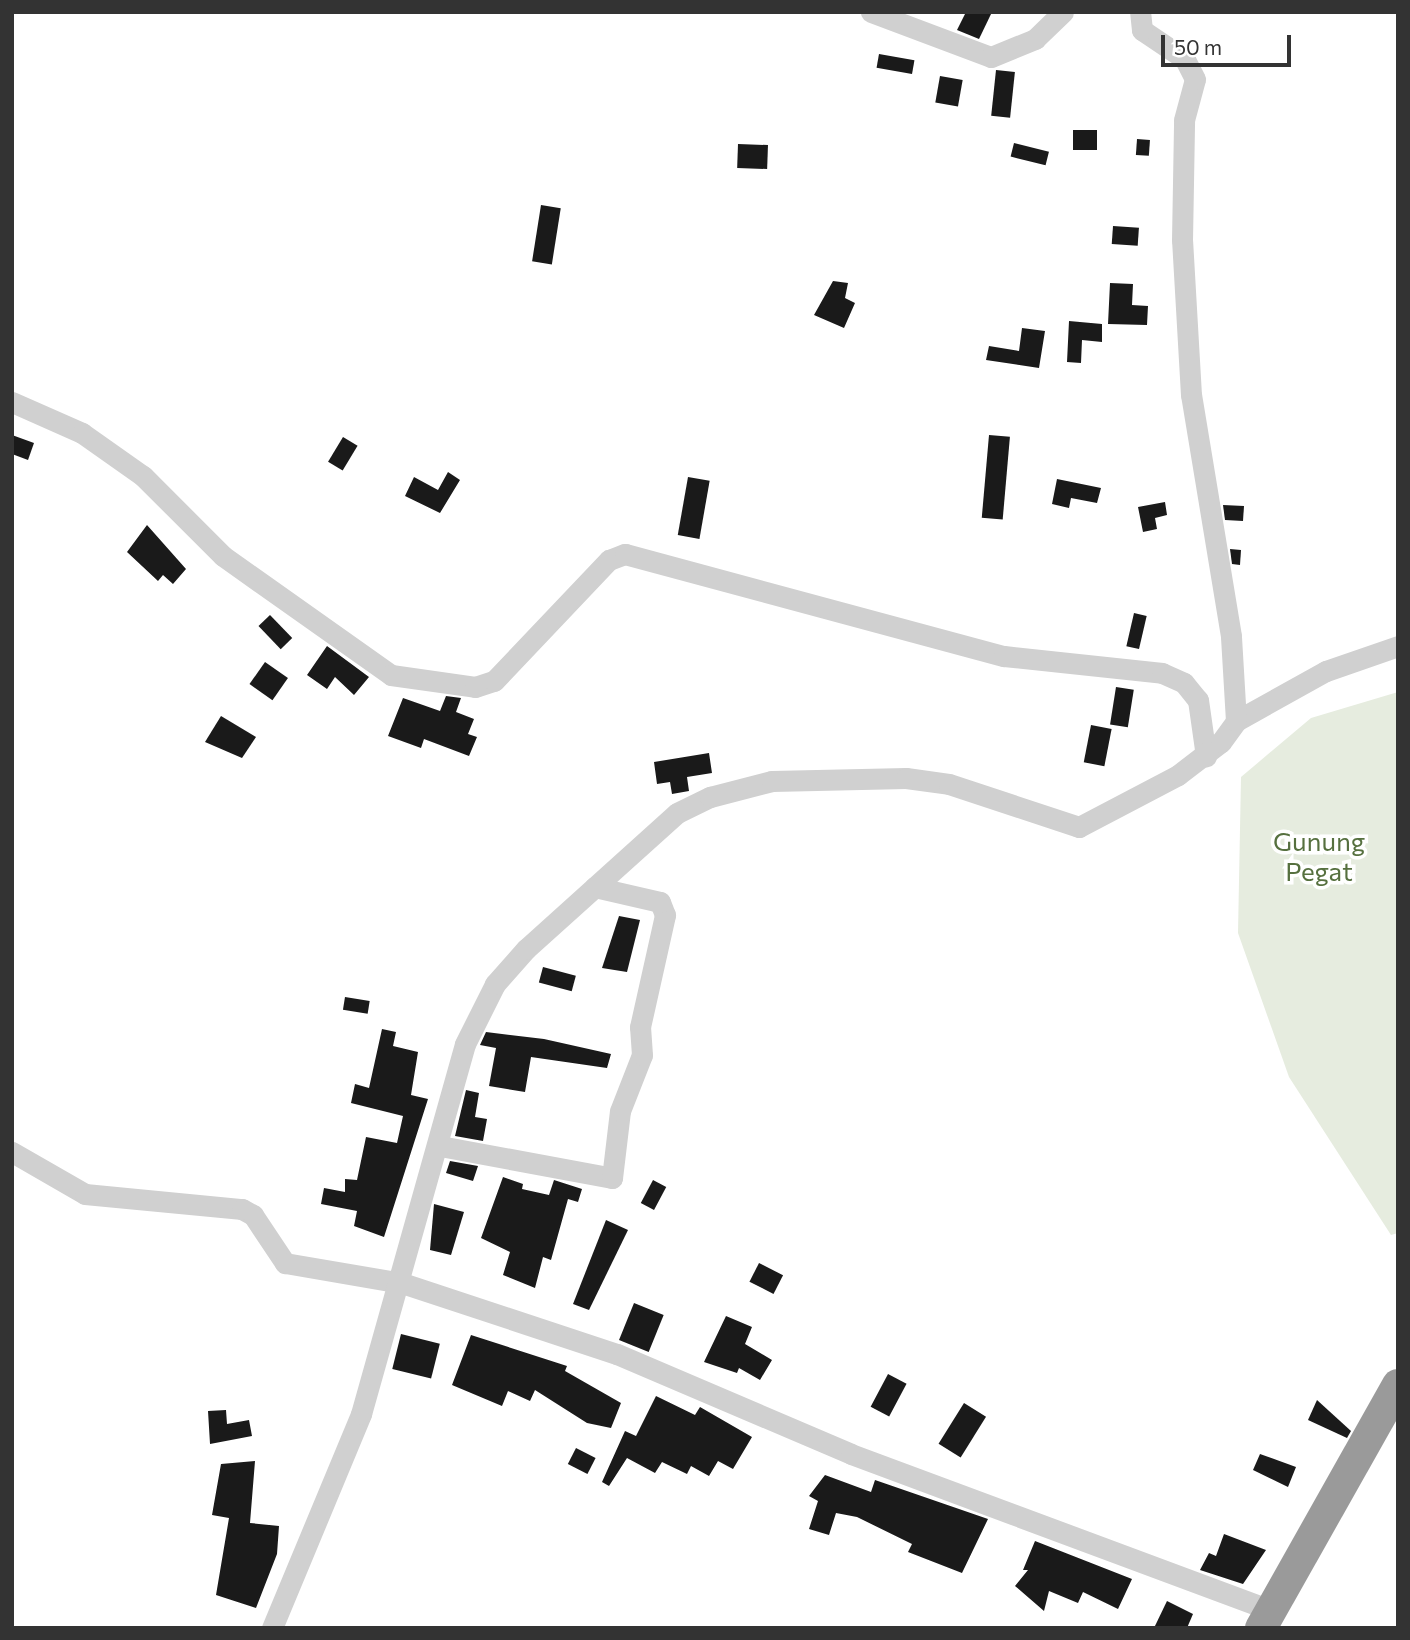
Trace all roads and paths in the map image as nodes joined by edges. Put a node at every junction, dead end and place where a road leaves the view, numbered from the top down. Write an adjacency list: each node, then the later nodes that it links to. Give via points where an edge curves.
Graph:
1 (871, 12): 2 (street, via 991,57 1035,39)
2 (1063, 12)
3 (1140, 12): 6 (street, via 1142,30 1194,71 1184,120 1182,240 1191,395 1231,636)
4 (12, 402): 7 (street, via 82,433 143,476 223,556 391,675 475,687 494,681 609,560 625,554 1004,656 1162,673 1184,682 1198,700)
5 (1398, 646): 6 (street, via 1326,671)
6 (1236, 722): 7 (street)
7 (1206, 756): 8 (street, via 1079,827 949,784 852,777 752,784 677,813)
8 (595, 887): 9 (street, via 495,984 464,1044); 9 (street, via 660,902 665,915 640,1027 642,1055 620,1111 612,1178)
9 (440, 1146): 11 (street)
10 (12, 1152): 11 (street, via 85,1194 242,1209 253,1215 285,1263)
11 (402, 1283): 13 (street, via 617,1354 851,1454); 14 (street, via 361,1414)
12 (1398, 1385): 13 (highway)
13 (1266, 1619)
14 (272, 1628)

